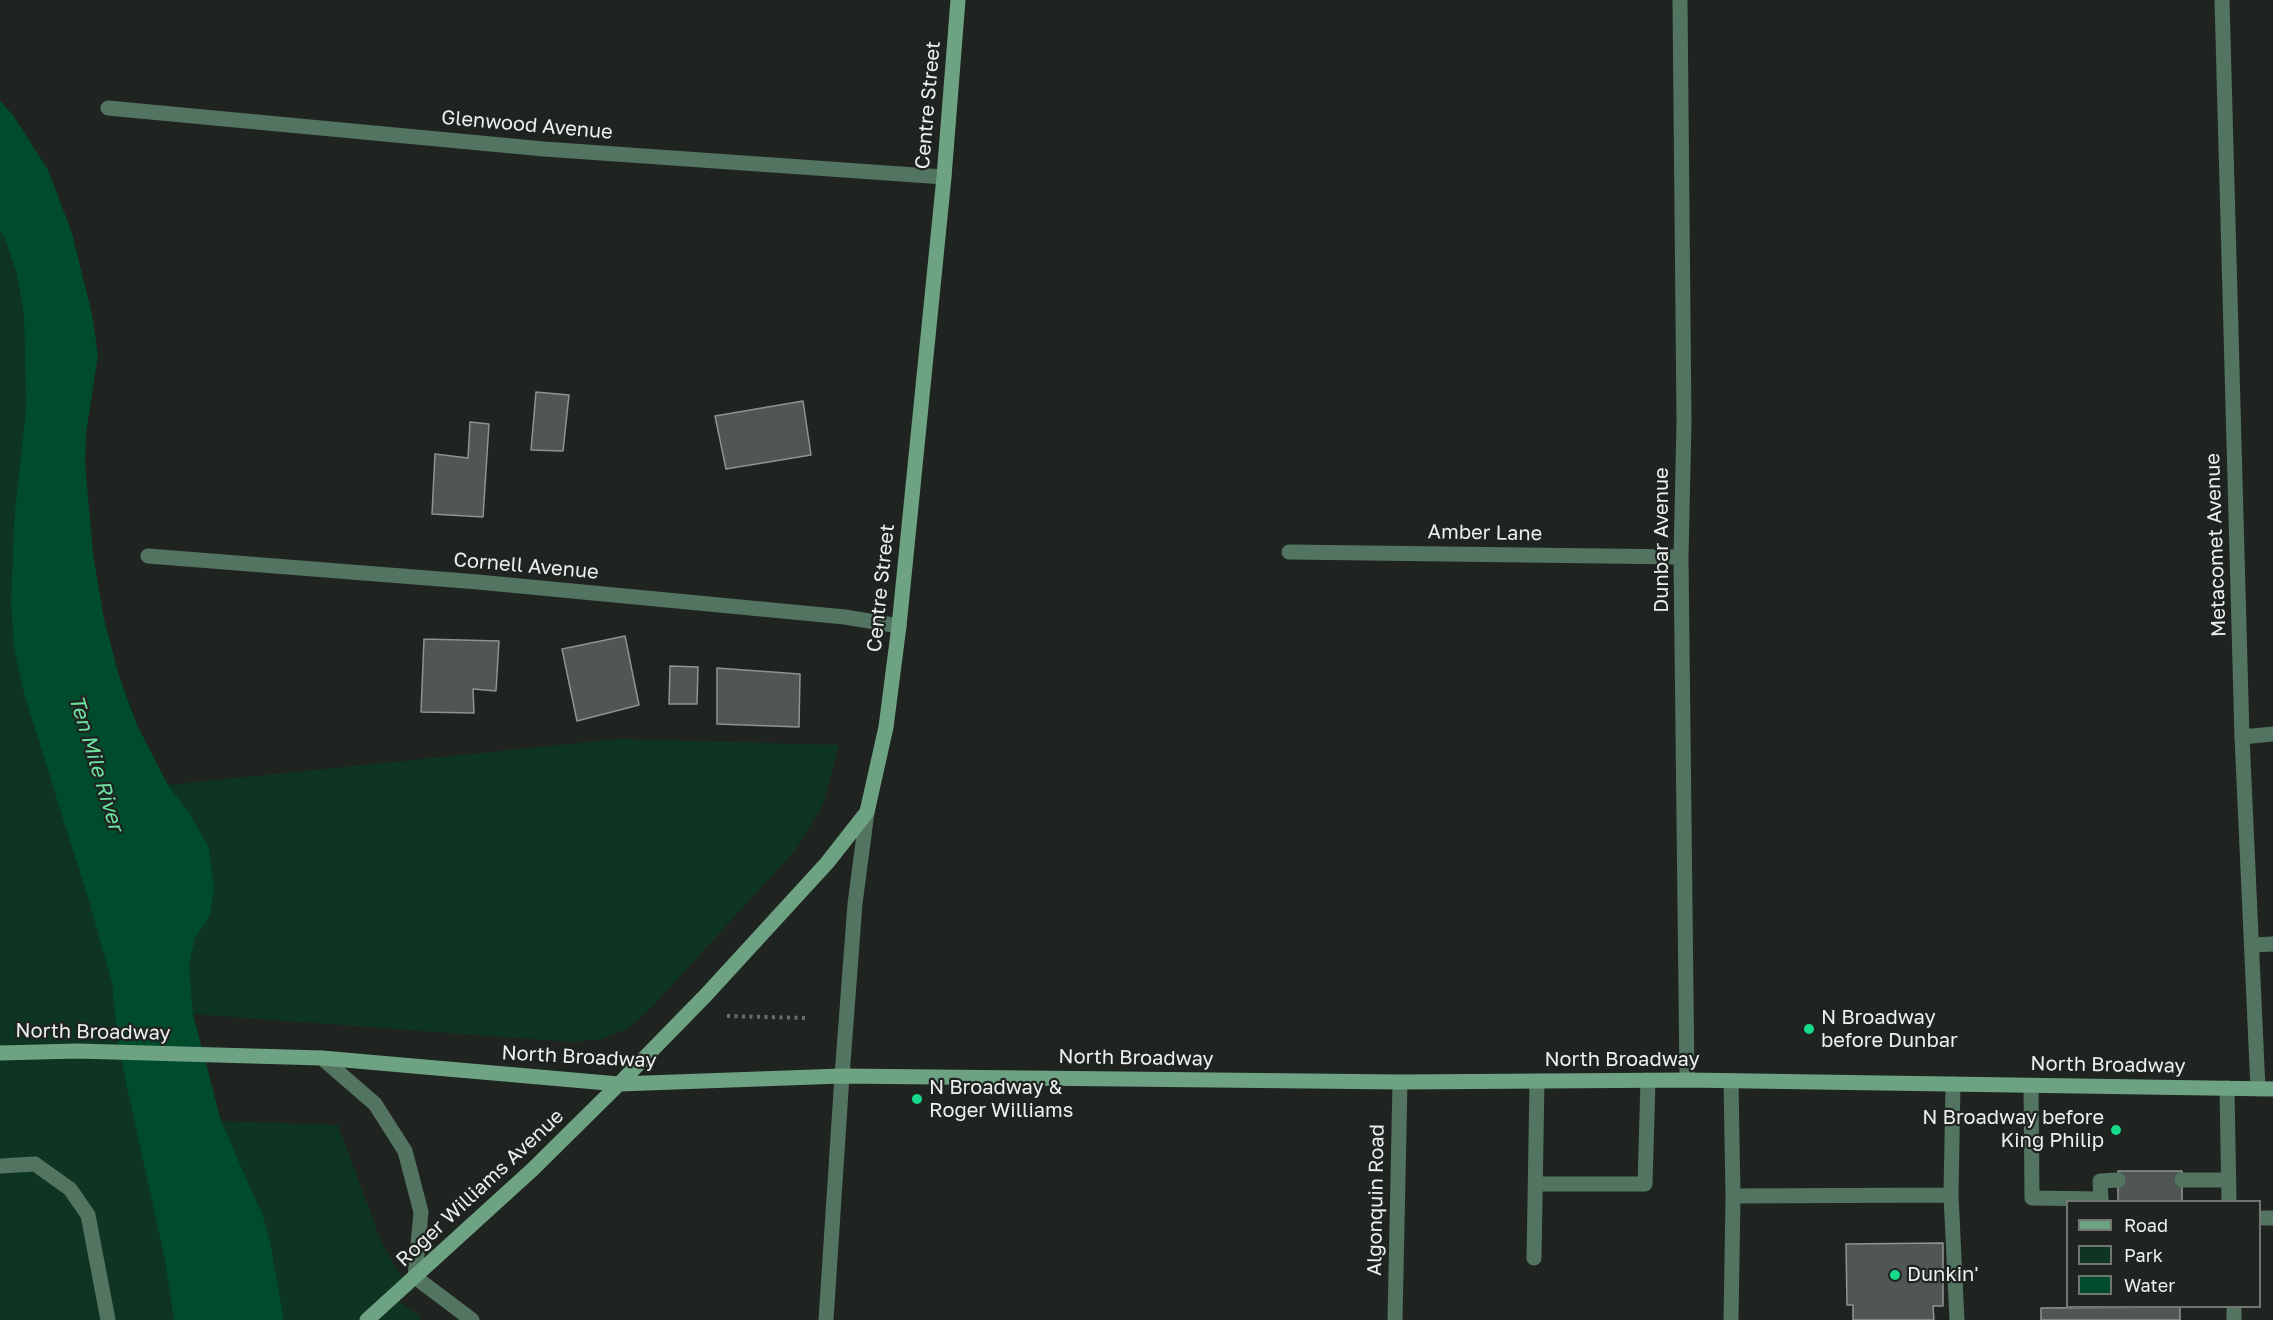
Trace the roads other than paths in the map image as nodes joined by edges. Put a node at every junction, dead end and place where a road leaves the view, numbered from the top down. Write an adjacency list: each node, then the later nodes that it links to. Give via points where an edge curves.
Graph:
1 (958, 0): 5 (main road, Centre Street)
2 (1680, 0): 8 (street, Dunbar Avenue)
3 (2222, 0): 11 (street, Metacomet Avenue)
4 (108, 108): 5 (street, Glenwood Avenue, via 544,149)
5 (944, 177): 9 (main road, Centre Street)
6 (1289, 552): 8 (street, Amber Lane)
7 (148, 556): 9 (street, Cornell Avenue, via 478,582 845,617)
8 (1682, 557): 19 (street, Dunbar Avenue)
9 (899, 626): 12 (main road, Centre Street, via 886,727)
10 (2273, 734): 11 (street)
11 (2242, 737): 14 (street, Metacomet Avenue)
12 (867, 812): 17 (street, via 855,904); 23 (main road, Centre Street, via 827,863)
13 (2273, 944): 14 (street)
14 (2252, 945): 27 (street, Metacomet Avenue)
15 (0, 1053): 16 (main road, North Broadway, via 76,1051)
16 (322, 1058): 23 (main road, North Broadway); 38 (street, via 375,1104 405,1151 421,1212)
17 (842, 1076): 22 (main road, North Broadway); 23 (main road, North Broadway); 42 (street)
18 (1648, 1080): 19 (main road, North Broadway); 20 (main road, North Broadway); 32 (street, via 1646,1184)
19 (1687, 1080): 21 (main road, North Broadway)
20 (1537, 1081): 22 (main road, North Broadway); 32 (street)
21 (1731, 1081): 24 (main road, North Broadway); 34 (street)
22 (1400, 1082): 43 (street, Algonquin Road)
23 (619, 1084): 38 (main road, Roger Williams Avenue)
24 (1953, 1084): 25 (main road, North Broadway); 33 (street)
25 (2031, 1086): 26 (main road, North Broadway); 35 (street, via 2032,1197)
26 (2227, 1088): 27 (main road, North Broadway); 31 (street)
27 (2265, 1089)
28 (0, 1166): 39 (street, via 35,1164 70,1189 88,1215)
29 (2118, 1180): 35 (street, via 2100,1181)
30 (2182, 1180): 31 (street)
31 (2229, 1180): 36 (street)
32 (1535, 1184): 37 (street)
33 (1951, 1195): 34 (street); 45 (street)
34 (1733, 1196): 44 (street)
35 (2101, 1200)
36 (2229, 1200)
37 (1534, 1258)
38 (415, 1277): 40 (main road, Roger Williams Avenue); 41 (street)
39 (108, 1320)
40 (367, 1320)
41 (472, 1320)
42 (826, 1320)
43 (1395, 1320)
44 (1731, 1320)
45 (1957, 1320)

